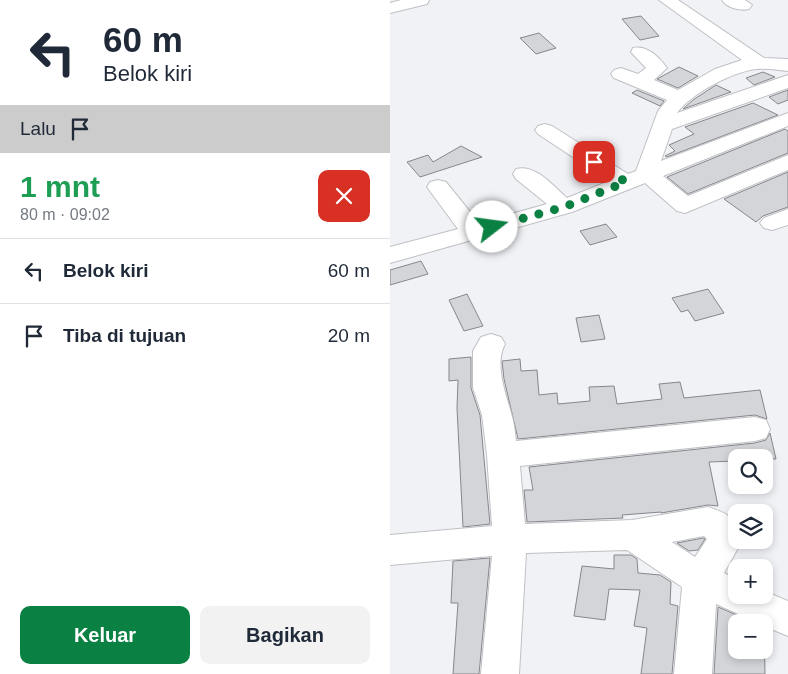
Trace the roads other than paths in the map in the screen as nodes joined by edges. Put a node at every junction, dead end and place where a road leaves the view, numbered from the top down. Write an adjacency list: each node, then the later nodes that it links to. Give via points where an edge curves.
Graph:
1 (420, 0): 4 (street)
2 (698, 0): 3 (street)
3 (672, 4): 6 (street)
4 (390, 8)
5 (640, 52): 10 (street, via 657,68)
6 (759, 63): 7 (street); 11 (street, via 722,73)
7 (788, 65)
8 (621, 74): 10 (street)
9 (788, 81): 12 (street)
10 (640, 82): 11 (street)
11 (678, 98): 14 (street, via 668,111)
12 (710, 108): 14 (street); 16 (street)
13 (788, 119): 16 (street)
14 (664, 125): 19 (street)
15 (545, 130): 19 (street)
16 (747, 134): 17 (street); 19 (street)
17 (787, 163): 19 (street, via 685,206)
18 (524, 174): 21 (street)
19 (636, 178): 21 (street)
20 (438, 187): 22 (street)
21 (564, 207): 22 (street)
22 (474, 232): 23 (street)
23 (390, 255)
24 (491, 344): 26 (street, via 486,351 488,388 497,416)
25 (755, 429): 26 (street)
26 (503, 454): 28 (street)
27 (632, 535): 28 (street); 30 (street); 30 (street, via 708,521 718,527 725,541)
28 (510, 539): 29 (street); 32 (street)
29 (390, 550)
30 (700, 580): 31 (street); 33 (street)
31 (788, 619)
32 (500, 674)
33 (693, 674)

